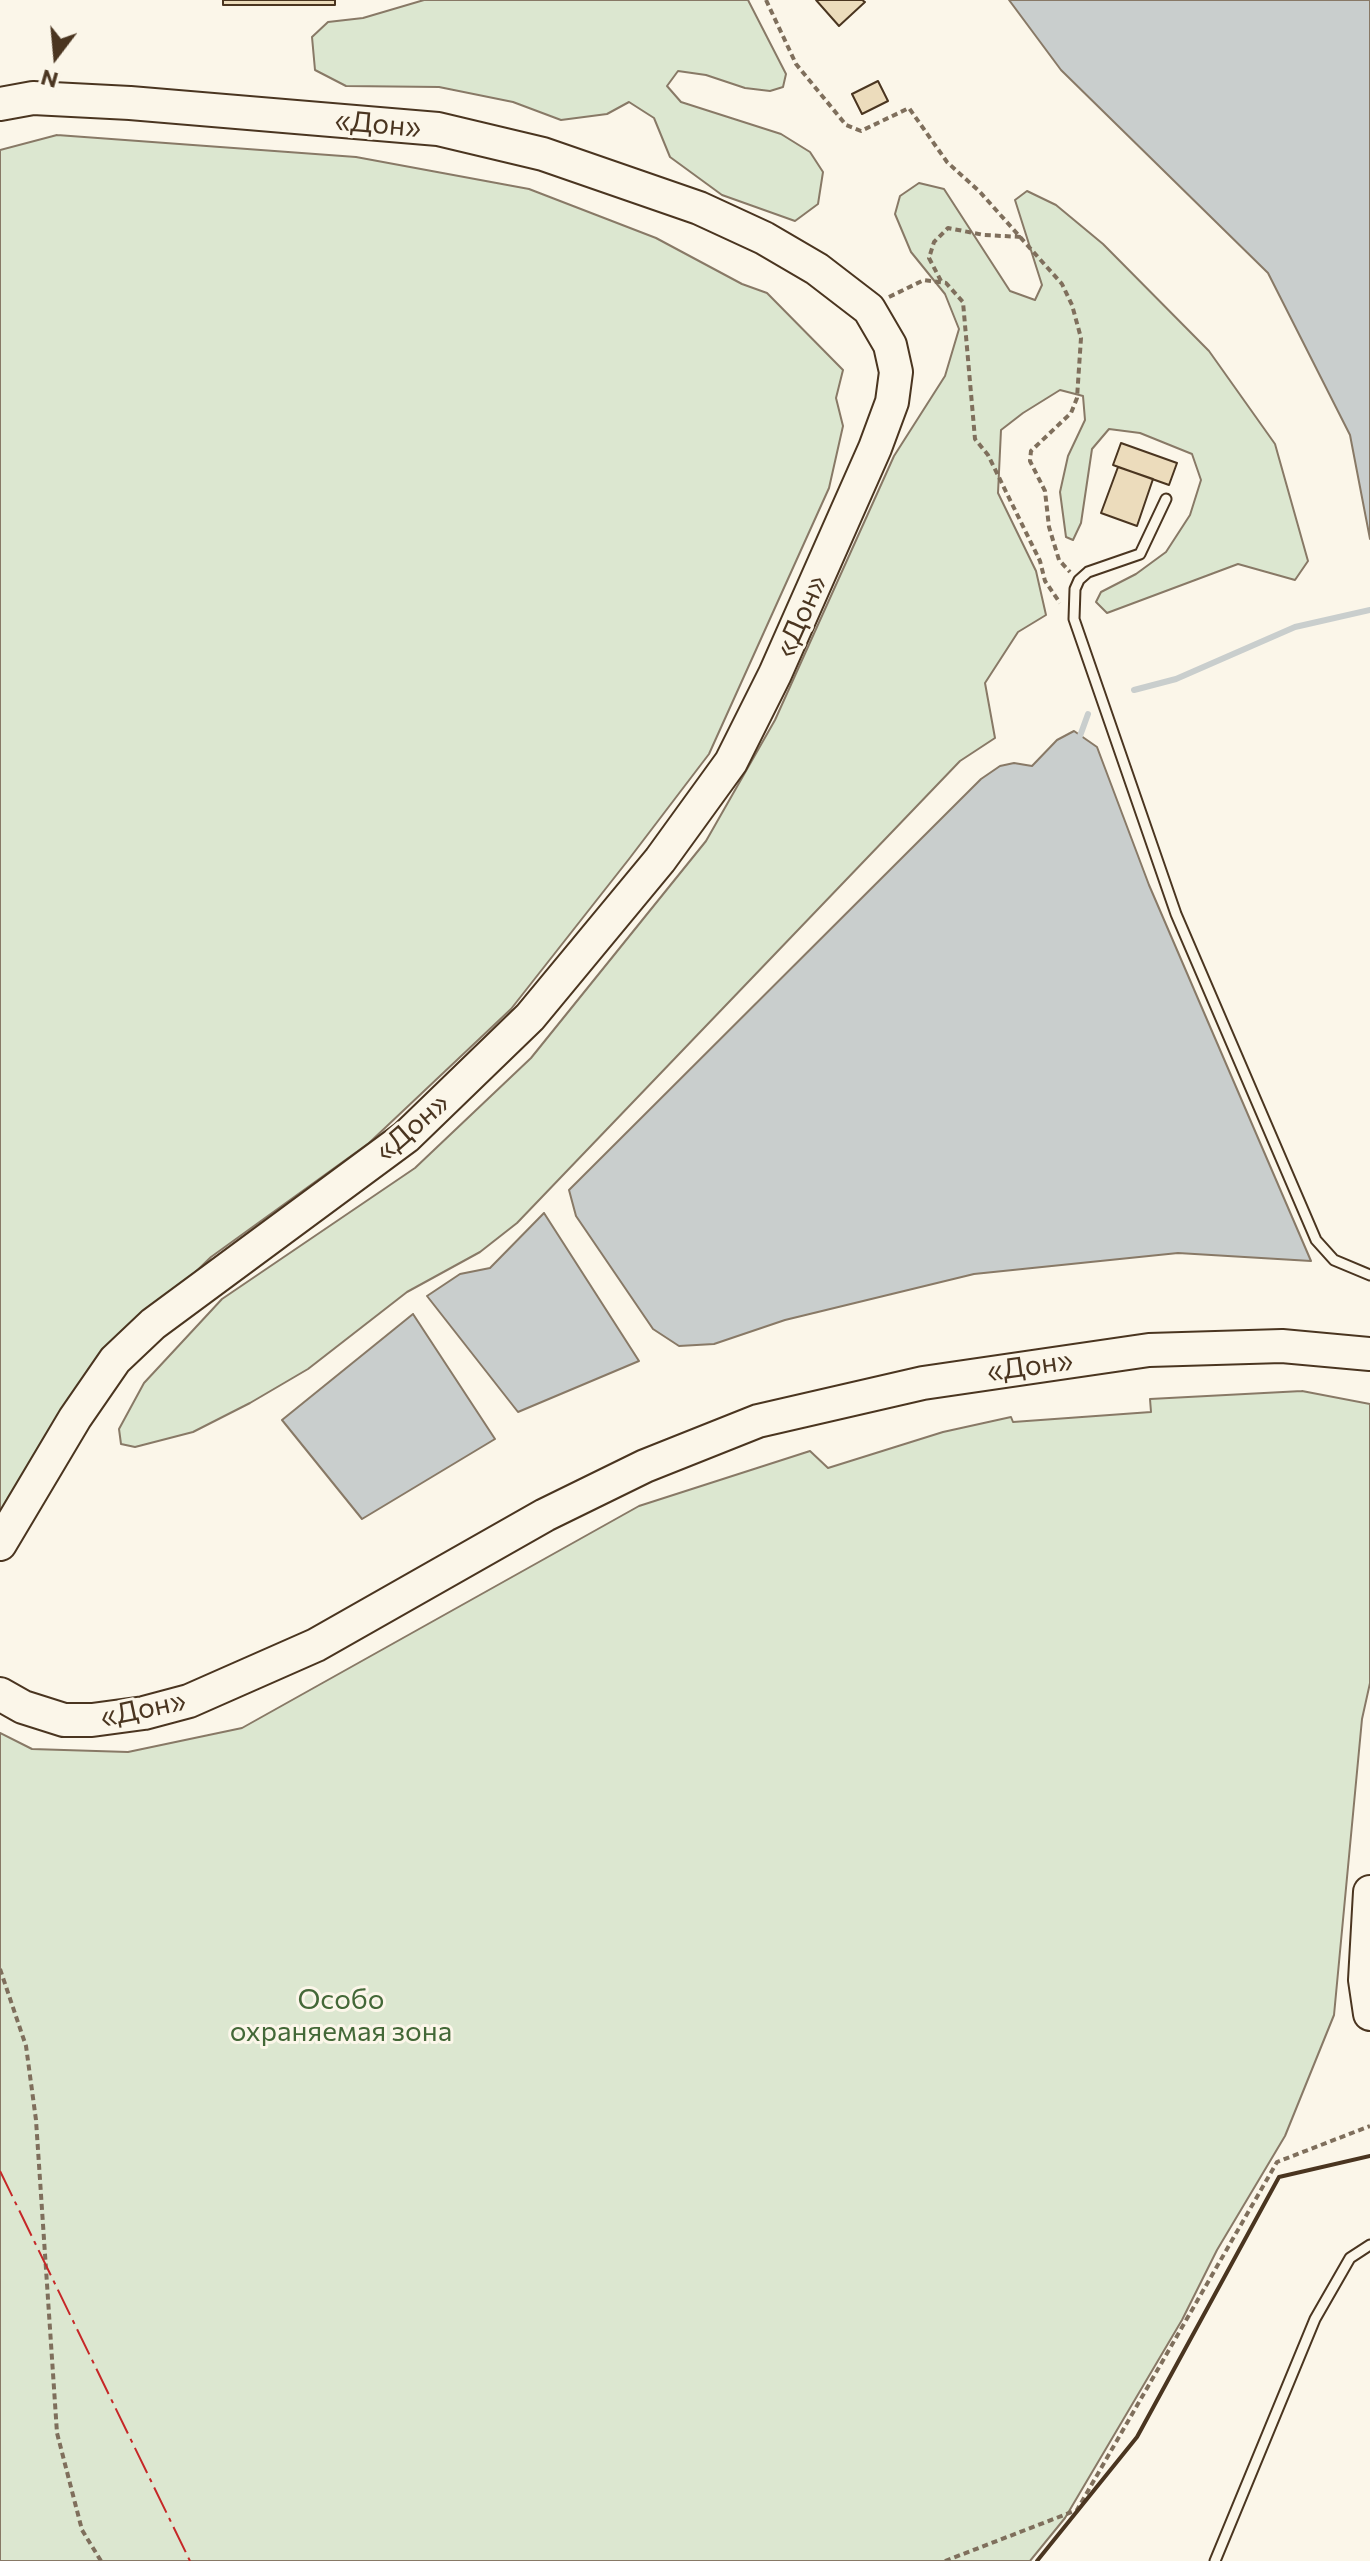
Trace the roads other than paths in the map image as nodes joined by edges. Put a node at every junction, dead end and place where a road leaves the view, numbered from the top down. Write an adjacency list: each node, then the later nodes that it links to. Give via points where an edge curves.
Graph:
1 (0, 104): 5 (highway, «Дон», via 33,98 422,128 528,150 617,177 764,238 817,269 869,309 890,345 896,372 892,402 775,674 731,762 660,860 530,1017 406,1137 165,1316 115,1360)
2 (1166, 499): 3 (lane, via 1140,554 1079,580 1076,624 1176,914 1316,1240 1334,1260)
3 (1370, 1275)
4 (1370, 1354): 6 (highway, «Дон», via 1282,1346 1149,1350 923,1383 758,1421 645,1466 559,1508 316,1645 189,1701 144,1713 64,1720)
5 (0, 1544)
6 (0, 1694)
7 (1370, 1892): 8 (highway, via 1365,1980)
8 (1370, 2014)
9 (1370, 2245): 10 (lane, via 1350,2258 1315,2319)
10 (1215, 2561)

